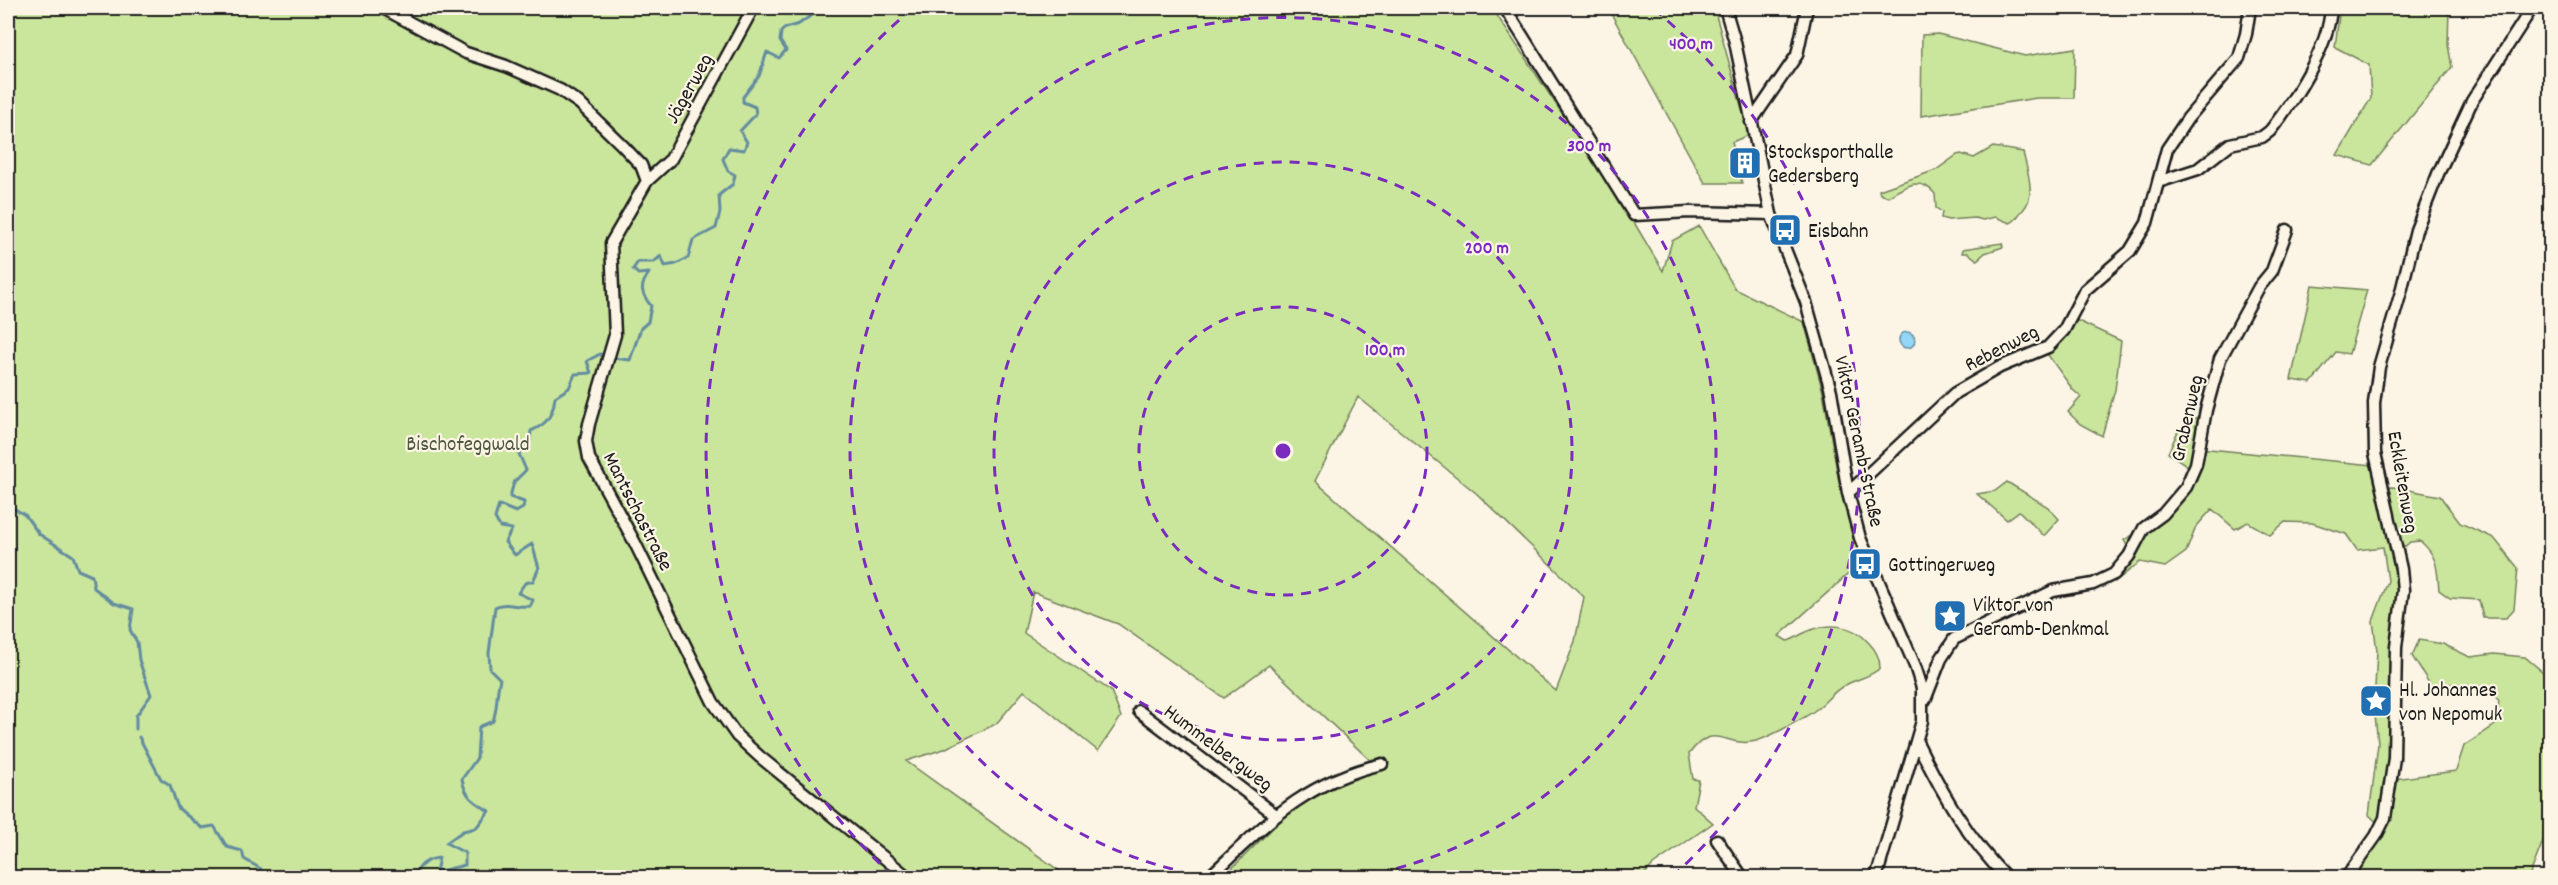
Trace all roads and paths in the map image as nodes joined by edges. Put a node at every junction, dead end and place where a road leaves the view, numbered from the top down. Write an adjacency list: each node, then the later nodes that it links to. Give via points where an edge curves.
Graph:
1 (383, 8): 10 (street, via 466,53 560,90 623,146 641,165)
2 (753, 8): 10 (street, Jägerweg, via 671,159)
3 (1505, 8): 12 (street, via 1634,215)
4 (1725, 8): 9 (street, Viktor Geramb-Straße)
5 (1807, 8): 9 (street, via 1797,55)
6 (2250, 8): 11 (street, Rebenweg, via 2239,58 2173,139)
7 (2331, 8): 11 (street, via 2329,28 2320,51 2270,131 2262,137 2230,144 2198,169)
8 (2532, 8): 26 (street, Eckleitenweg, via 2472,101 2438,174 2416,230 2379,367 2375,453 2403,590 2396,647 2394,758 2385,818)
9 (1751, 122): 12 (street, Viktor Geramb-Straße)
10 (647, 181): 22 (street, Mantschastraße, via 611,243 613,346 589,424 589,458 713,702 737,736)
11 (2158, 182): 14 (street, Rebenweg, via 2141,236 2130,251 2085,290 2069,323 2056,339 2041,351 2000,368 1948,399)
12 (1771, 214): 14 (street, Viktor Geramb-Straße, via 1806,302 1823,361)
13 (2287, 230): 15 (street, Grabenweg, via 2272,271 2259,287 2220,359 2196,464 2186,487 2145,528 2119,570 2108,578 2053,591 1954,639 1941,658)
14 (1848, 493): 15 (street, Viktor Geramb-Straße, via 1862,546 1915,666)
15 (1924, 703): 17 (street, Viktor Geramb-Straße)
16 (1139, 711): 19 (street, Hummelbergweg)
17 (1918, 744): 21 (street, Viktor Geramb-Straße); 25 (street, via 1954,812)
18 (1383, 764): 19 (street, Hummelbergweg, via 1317,787)
19 (1276, 815): 23 (street, Hummelbergweg)
20 (1717, 840): 24 (street)
21 (1876, 877)
22 (909, 878)
23 (1208, 878)
24 (1743, 878)
25 (2007, 878)
26 (2346, 878)

